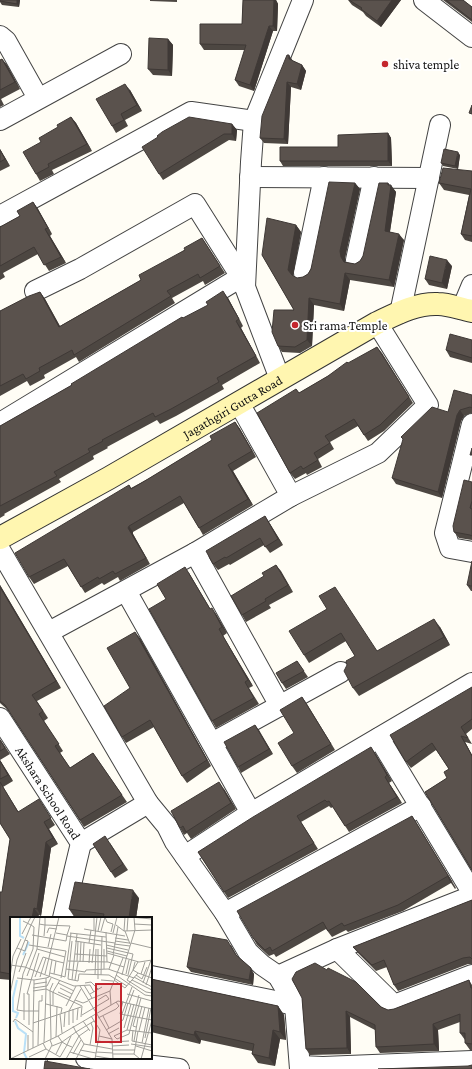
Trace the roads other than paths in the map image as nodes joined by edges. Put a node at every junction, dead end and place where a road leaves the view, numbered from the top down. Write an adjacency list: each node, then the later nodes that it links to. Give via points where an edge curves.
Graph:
1 (303, 0): 8 (street)
2 (424, 0): 4 (street)
3 (0, 36): 6 (street, via 6,41)
4 (472, 37)
5 (121, 54): 6 (street)
6 (38, 98): 7 (street)
7 (0, 120)
8 (254, 121): 10 (street); 14 (street, via 191,112)
9 (440, 125): 13 (street)
10 (250, 177): 11 (street); 17 (street)
11 (324, 177): 12 (street); 16 (street)
12 (374, 177): 13 (street); 15 (street)
13 (429, 178): 21 (street)
14 (0, 216)
15 (356, 260)
16 (304, 273)
17 (243, 282): 19 (street, via 195,204 80,269); 23 (street); 25 (street)
18 (472, 285): 20 (street)
19 (35, 291)
20 (467, 310): 21 (street, Jagathgiri Gutta Road, via 428,304)
21 (400, 313): 22 (street, Jagathgiri Gutta Road)
22 (378, 323): 23 (street, Jagathgiri Gutta Road); 27 (street, via 428,405 378,453)
23 (280, 379): 24 (street, Jagathgiri Gutta Road)
24 (239, 403): 27 (street); 28 (street, Jagathgiri Gutta Road)
25 (0, 423)
26 (472, 424): 30 (street, via 446,533 450,548)
27 (291, 496): 31 (street)
28 (0, 538)
29 (0, 550): 33 (street)
30 (472, 552)
31 (195, 553): 32 (street); 36 (street)
32 (126, 591): 33 (street); 39 (street)
33 (48, 632): 40 (street)
34 (341, 672): 36 (street)
35 (472, 683): 38 (street)
36 (280, 706): 39 (street)
37 (0, 718): 43 (street, Akshara School Road)
38 (379, 738): 41 (street); 42 (street)
39 (212, 743): 42 (street)
40 (148, 803): 43 (street); 44 (street, via 167,826)
41 (420, 806): 45 (street); 47 (street)
42 (252, 813): 44 (street)
43 (81, 843): 48 (street, Akshara School Road)
44 (185, 856): 47 (street)
45 (472, 892)
46 (472, 896): 49 (street)
47 (225, 913): 52 (street, via 248,952)
48 (63, 917)
49 (337, 949): 50 (street, via 394,1005); 52 (street)
50 (472, 975)
51 (152, 976): 53 (street)
52 (278, 976): 53 (street)
53 (295, 1005): 57 (street)
54 (37, 1059): 58 (street)
55 (94, 1059): 59 (street)
56 (472, 1061): 57 (street)
57 (300, 1068)
58 (36, 1069)
59 (179, 1069)

